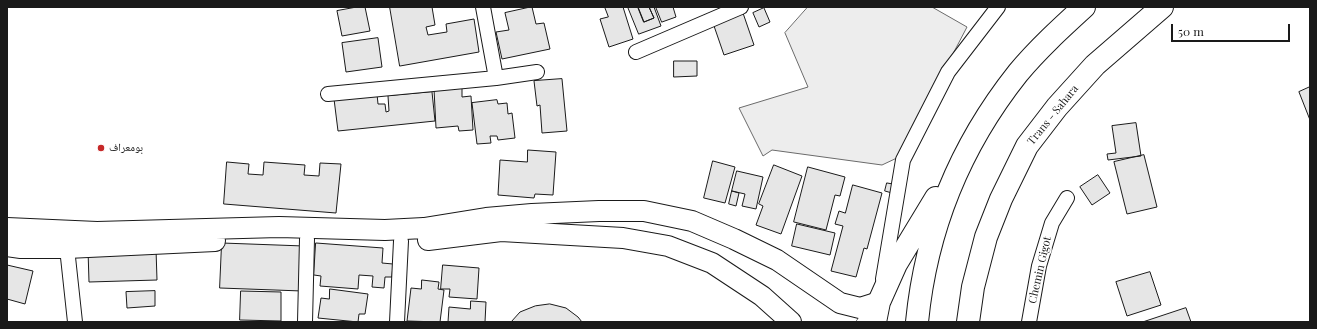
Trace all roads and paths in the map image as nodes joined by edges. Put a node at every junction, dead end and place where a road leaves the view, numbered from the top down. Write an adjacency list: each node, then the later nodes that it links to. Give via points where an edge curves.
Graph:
1 (483, 7): 8 (street)
2 (741, 7): 6 (street)
3 (998, 7): 17 (street, via 948,72 903,160)
4 (1084, 7): 10 (highway, via 1052,36 1018,73)
5 (1162, 7): 24 (highway, Trans - Sahara, via 1096,65 1057,107 1027,146 1001,198 986,237 973,287)
6 (636, 52)
7 (537, 72): 8 (street)
8 (496, 78): 9 (street)
9 (328, 94)
10 (975, 135): 17 (highway, via 896,264); 23 (highway, via 955,174 935,227 925,268)
11 (1067, 198): 25 (street, Chemin Gigot, via 1052,223 1039,266)
12 (7, 228): 17 (street, via 97,232 279,227 385,230 424,228 516,215 644,211 692,221 734,239 777,260 840,303)
13 (307, 239): 14 (street); 16 (street); 19 (street)
14 (401, 241): 20 (street); 21 (street, via 501,231 624,238 668,246 712,263 762,296)
15 (7, 246): 16 (street)
16 (67, 248): 18 (street)
17 (877, 312): 22 (lane, via 866,312)
18 (75, 322)
19 (305, 322)
20 (397, 322)
21 (792, 322)
22 (860, 322)
23 (917, 322)
24 (968, 322)
25 (1029, 322)

